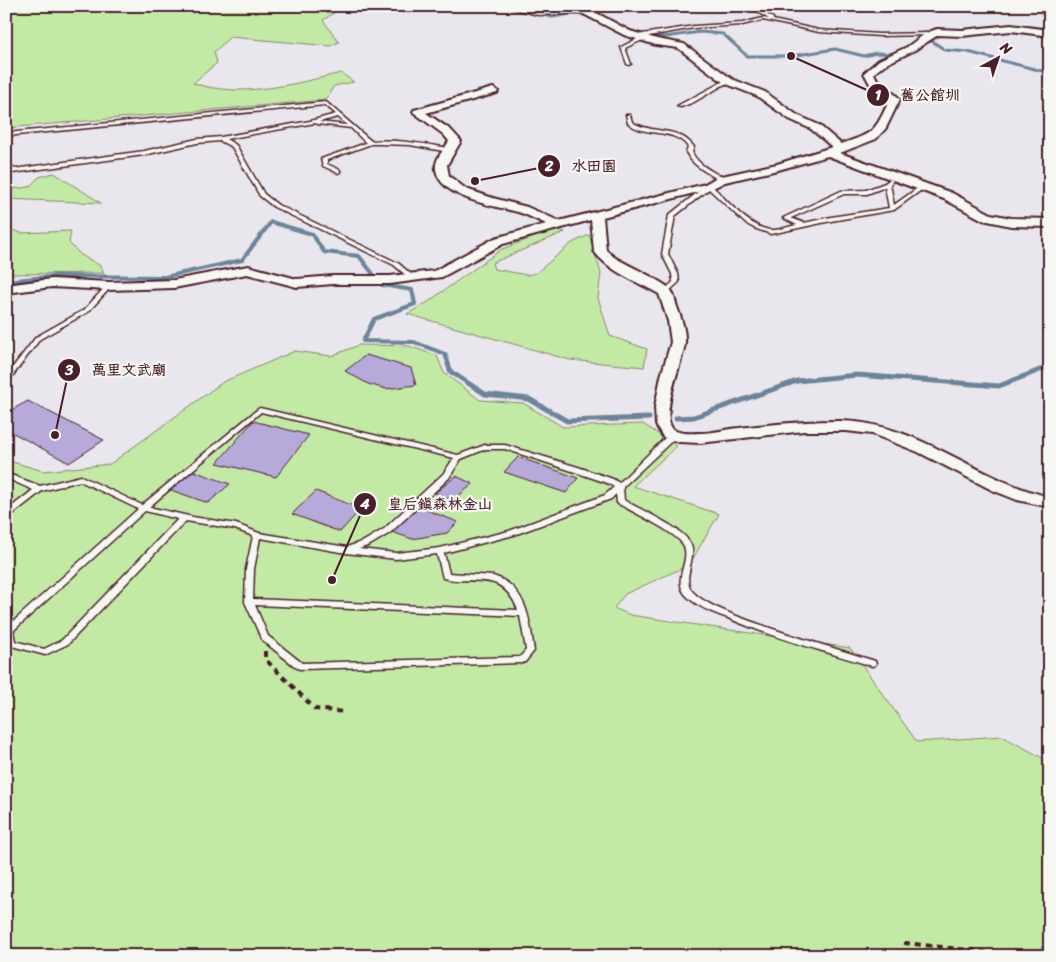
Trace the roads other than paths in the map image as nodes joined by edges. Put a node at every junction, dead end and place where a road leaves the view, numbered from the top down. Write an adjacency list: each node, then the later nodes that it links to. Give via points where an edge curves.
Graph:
1 (506, 6): 7 (lane, via 538,14)
2 (572, 6): 7 (street)
3 (696, 6): 4 (lane)
4 (702, 6)
5 (750, 6): 9 (lane)
6 (1050, 10): 8 (street)
7 (588, 12): 12 (street)
8 (1050, 17)
9 (772, 20): 11 (lane, via 819,31); 12 (lane, via 694,27)
10 (1050, 33): 11 (street, via 1005,28)
11 (930, 34): 24 (street, via 868,73 895,100 881,128 872,137)
12 (644, 38): 13 (lane, via 623,47); 14 (street, via 681,46)
13 (630, 64)
14 (728, 81): 16 (lane); 24 (street, via 761,94 793,117 815,127)
15 (494, 91): 25 (street, via 418,112 451,136 454,141)
16 (679, 106)
17 (339, 115): 19 (lane); 20 (lane); 21 (lane, via 326,103)
18 (628, 116): 29 (lane, via 630,124 638,128 670,133 688,141 692,159)
19 (315, 122): 20 (lane); 22 (lane)
20 (352, 127): 23 (lane)
21 (6, 135)
22 (221, 139): 26 (lane, via 12,171); 38 (lane, via 234,146 262,195 276,206 396,264)
23 (370, 143): 25 (lane, via 416,143); 27 (lane, via 324,160 325,165)
24 (839, 148): 28 (street, via 832,154); 29 (street, via 778,167)
25 (449, 150): 36 (street, via 441,170 453,186)
26 (6, 160)
27 (338, 171)
28 (896, 176): 30 (lane); 32 (street)
29 (721, 179): 31 (street)
30 (887, 184): 33 (lane); 37 (lane, via 867,192 843,192 786,218)
31 (709, 186): 34 (street); 37 (lane, via 756,227 771,232); 41 (lane, via 672,215 665,254 676,282)
32 (921, 188): 33 (lane); 35 (street, via 948,196 988,217 1011,222)
33 (892, 209): 37 (lane)
34 (597, 214): 36 (street); 41 (street, via 600,250 609,260)
35 (1050, 223)
36 (558, 225): 38 (street, via 499,241 437,274)
37 (803, 225)
38 (411, 277): 39 (street, via 297,283 248,270 174,284)
39 (108, 286): 40 (street, via 52,283); 42 (lane, via 86,311 38,338)
40 (6, 289)
41 (665, 292): 43 (street, via 679,341 666,384 662,416 665,430)
42 (6, 381)
43 (672, 436): 46 (lane); 48 (street, via 696,438 815,426 889,432 986,482)
44 (458, 457): 46 (lane, via 484,446 505,446); 49 (lane, via 260,410); 53 (lane, via 446,476 387,531)
45 (6, 475): 47 (lane)
46 (618, 486): 54 (lane, via 608,497 511,533); 57 (lane, via 620,501 687,543 684,584 700,602 730,617)
47 (39, 489): 49 (lane, via 81,478); 50 (lane)
48 (1050, 502)
49 (143, 508): 51 (lane); 51 (lane, via 9,630 11,643 45,652 65,642)
50 (6, 515)
51 (185, 517): 52 (lane, via 244,528)
52 (257, 535): 53 (lane); 55 (lane)
53 (346, 550): 54 (lane, via 396,556)
54 (440, 551): 56 (lane, via 446,576 496,580 516,593)
55 (248, 602): 56 (lane); 56 (lane, via 265,638 300,666 522,660 530,651)
56 (524, 613)
57 (872, 663)

